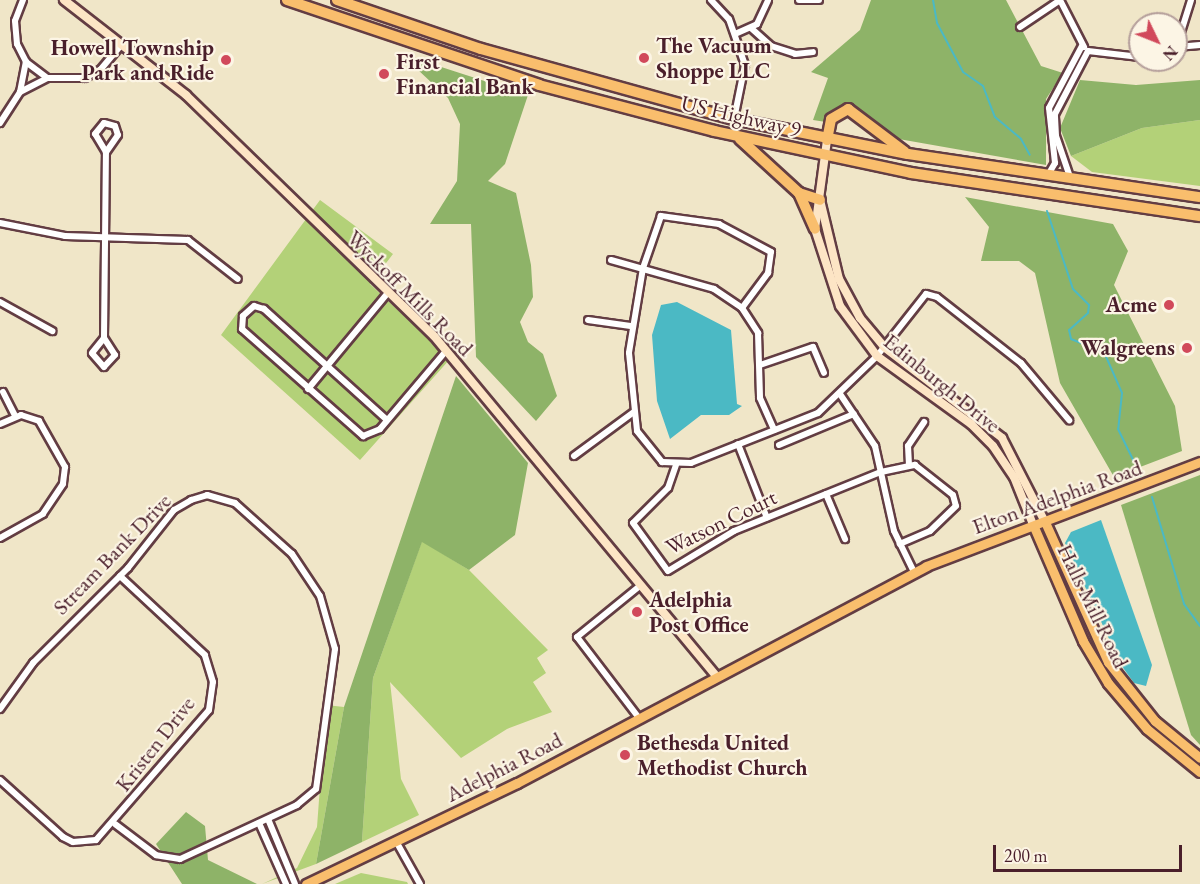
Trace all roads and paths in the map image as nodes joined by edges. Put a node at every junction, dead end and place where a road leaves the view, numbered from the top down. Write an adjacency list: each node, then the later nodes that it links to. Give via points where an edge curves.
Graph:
1 (23, 0): 17 (street, via 14,30)
2 (64, 0): 13 (street, Wyckoff Mills Road)
3 (287, 0): 23 (highway, US Highway 9, via 539,85)
4 (337, 0): 21 (highway, US Highway 9, via 481,49)
5 (711, 0): 12 (street, via 724,11)
6 (768, 0): 11 (street)
7 (799, 0): 8 (street)
8 (819, 0)
9 (1060, 0): 10 (street); 14 (street)
10 (1020, 27)
11 (751, 28): 12 (street); 15 (street, via 771,46)
12 (735, 34): 21 (street, via 746,76)
13 (122, 44): 18 (street, via 101,69 85,78); 40 (street, Wyckoff Mills Road, via 186,95)
14 (1085, 48): 16 (street); 19 (street)
15 (813, 52)
16 (1128, 55)
17 (26, 62): 18 (street); 20 (street)
18 (47, 78): 20 (street)
19 (1062, 88): 28 (street, via 1047,117 1055,165); 29 (street, via 1055,127)
20 (20, 92): 22 (street)
21 (734, 118): 24 (highway, US Highway 9)
22 (0, 123)
23 (737, 136): 27 (highway, US Highway 9); 30 (highway)
24 (827, 140): 26 (highway, US Highway 9); 26 (highway, via 831,119 848,109); 27 (street, Edinburgh Drive)
25 (106, 152): 25 (street, via 95,134 108,123 118,135); 36 (street)
26 (908, 154): 28 (highway, US Highway 9)
27 (826, 156): 32 (street, Edinburgh Drive); 33 (highway, US Highway 9)
28 (1046, 177): 29 (highway, US Highway 9)
29 (1072, 181): 31 (highway, US Highway 9)
30 (799, 193): 32 (highway); 35 (highway)
31 (1200, 197)
32 (820, 200): 35 (street, Edinburgh Drive); 47 (street, Edinburgh Drive, via 839,279 860,318)
33 (1200, 216)
34 (0, 223): 36 (street, via 65,236)
35 (815, 229): 49 (street, Edinburgh Drive, via 832,292)
36 (105, 238): 39 (street, via 188,240); 46 (street)
37 (611, 260): 38 (street)
38 (643, 268): 42 (street, via 714,289); 42 (street, via 661,216 719,224 762,246 773,260); 44 (street)
39 (238, 279)
40 (387, 294): 48 (street, Wyckoff Mills Road); 51 (street)
41 (0, 302): 45 (street)
42 (742, 308): 50 (street, via 759,333)
43 (588, 320): 44 (street)
44 (631, 326): 56 (street)
45 (52, 331)
46 (104, 338): 46 (street, via 92,353 104,367 115,355)
47 (884, 347): 49 (street); 60 (street, via 914,304 926,294 937,297 1021,363); 73 (street, Edinburgh Drive, via 997,432 1027,479)
48 (446, 351): 59 (street); 80 (street, Wyckoff Mills Road)
49 (877, 356): 55 (street); 74 (street, Edinburgh Drive, via 971,424 993,446 1014,477)
50 (760, 365): 52 (street, via 813,346); 63 (street, via 760,398)
51 (328, 367): 53 (street); 53 (street, via 261,307 246,311 242,329); 59 (street)
52 (824, 373)
53 (308, 388): 59 (street, via 360,435 371,435)
54 (3, 392): 58 (street)
55 (840, 394): 57 (street); 63 (street, via 818,413)
56 (634, 412): 66 (street); 68 (street, via 650,454)
57 (854, 414): 65 (street); 70 (street, via 875,446)
58 (15, 416): 62 (street); 75 (street, via 28,415 44,426 64,463 65,477 39,518)
59 (387, 420)
60 (1069, 420)
61 (924, 422): 69 (street, via 908,446)
62 (0, 424)
63 (774, 430): 64 (street)
64 (738, 444): 68 (street); 72 (street)
65 (779, 445)
66 (574, 456)
67 (1200, 462): 73 (main road, Elton Adelphia Road)
68 (676, 465): 72 (street, Watson Court, via 668,488 633,523 668,571 705,545)
69 (909, 465): 70 (street, Watson Court); 77 (street, via 928,471 956,500 930,531)
70 (881, 472): 71 (street, Watson Court); 77 (street)
71 (826, 494): 72 (street, Watson Court); 76 (street)
72 (767, 518)
73 (1045, 522): 74 (main road, Elton Adelphia Road); 84 (main road, Halls Mill Road, via 1113,669 1155,721)
74 (1034, 527): 78 (main road, Elton Adelphia Road); 85 (main road, Halls Mill Road, via 1083,641 1107,683 1147,729)
75 (0, 538)
76 (845, 539)
77 (900, 544): 78 (street)
78 (914, 572): 81 (main road, Adelphia Road)
79 (120, 576): 82 (street, Stream Bank Drive, via 33,663); 87 (street, Stream Bank Drive, via 174,510 207,495 245,511 307,572 327,614 335,649 319,778 307,799); 89 (street, Kristen Drive, via 206,654 213,682 202,721)
80 (641, 585): 81 (street, Wyckoff Mills Road); 83 (street, via 577,637)
81 (716, 676): 83 (main road, Adelphia Road)
82 (0, 709)
83 (639, 718): 90 (main road, Adelphia Road)
84 (1200, 758)
85 (1200, 772)
86 (0, 780): 89 (street, Kristen Drive, via 73,842 96,840)
87 (268, 819): 88 (street, Stream Bank Drive); 92 (street)
88 (259, 823): 89 (street, Stream Bank Drive, via 172,859 156,855); 91 (street)
89 (115, 824)
90 (397, 843): 93 (main road, Adelphia Road); 94 (street)
91 (286, 884)
92 (296, 884)
93 (306, 884)
94 (420, 884)

